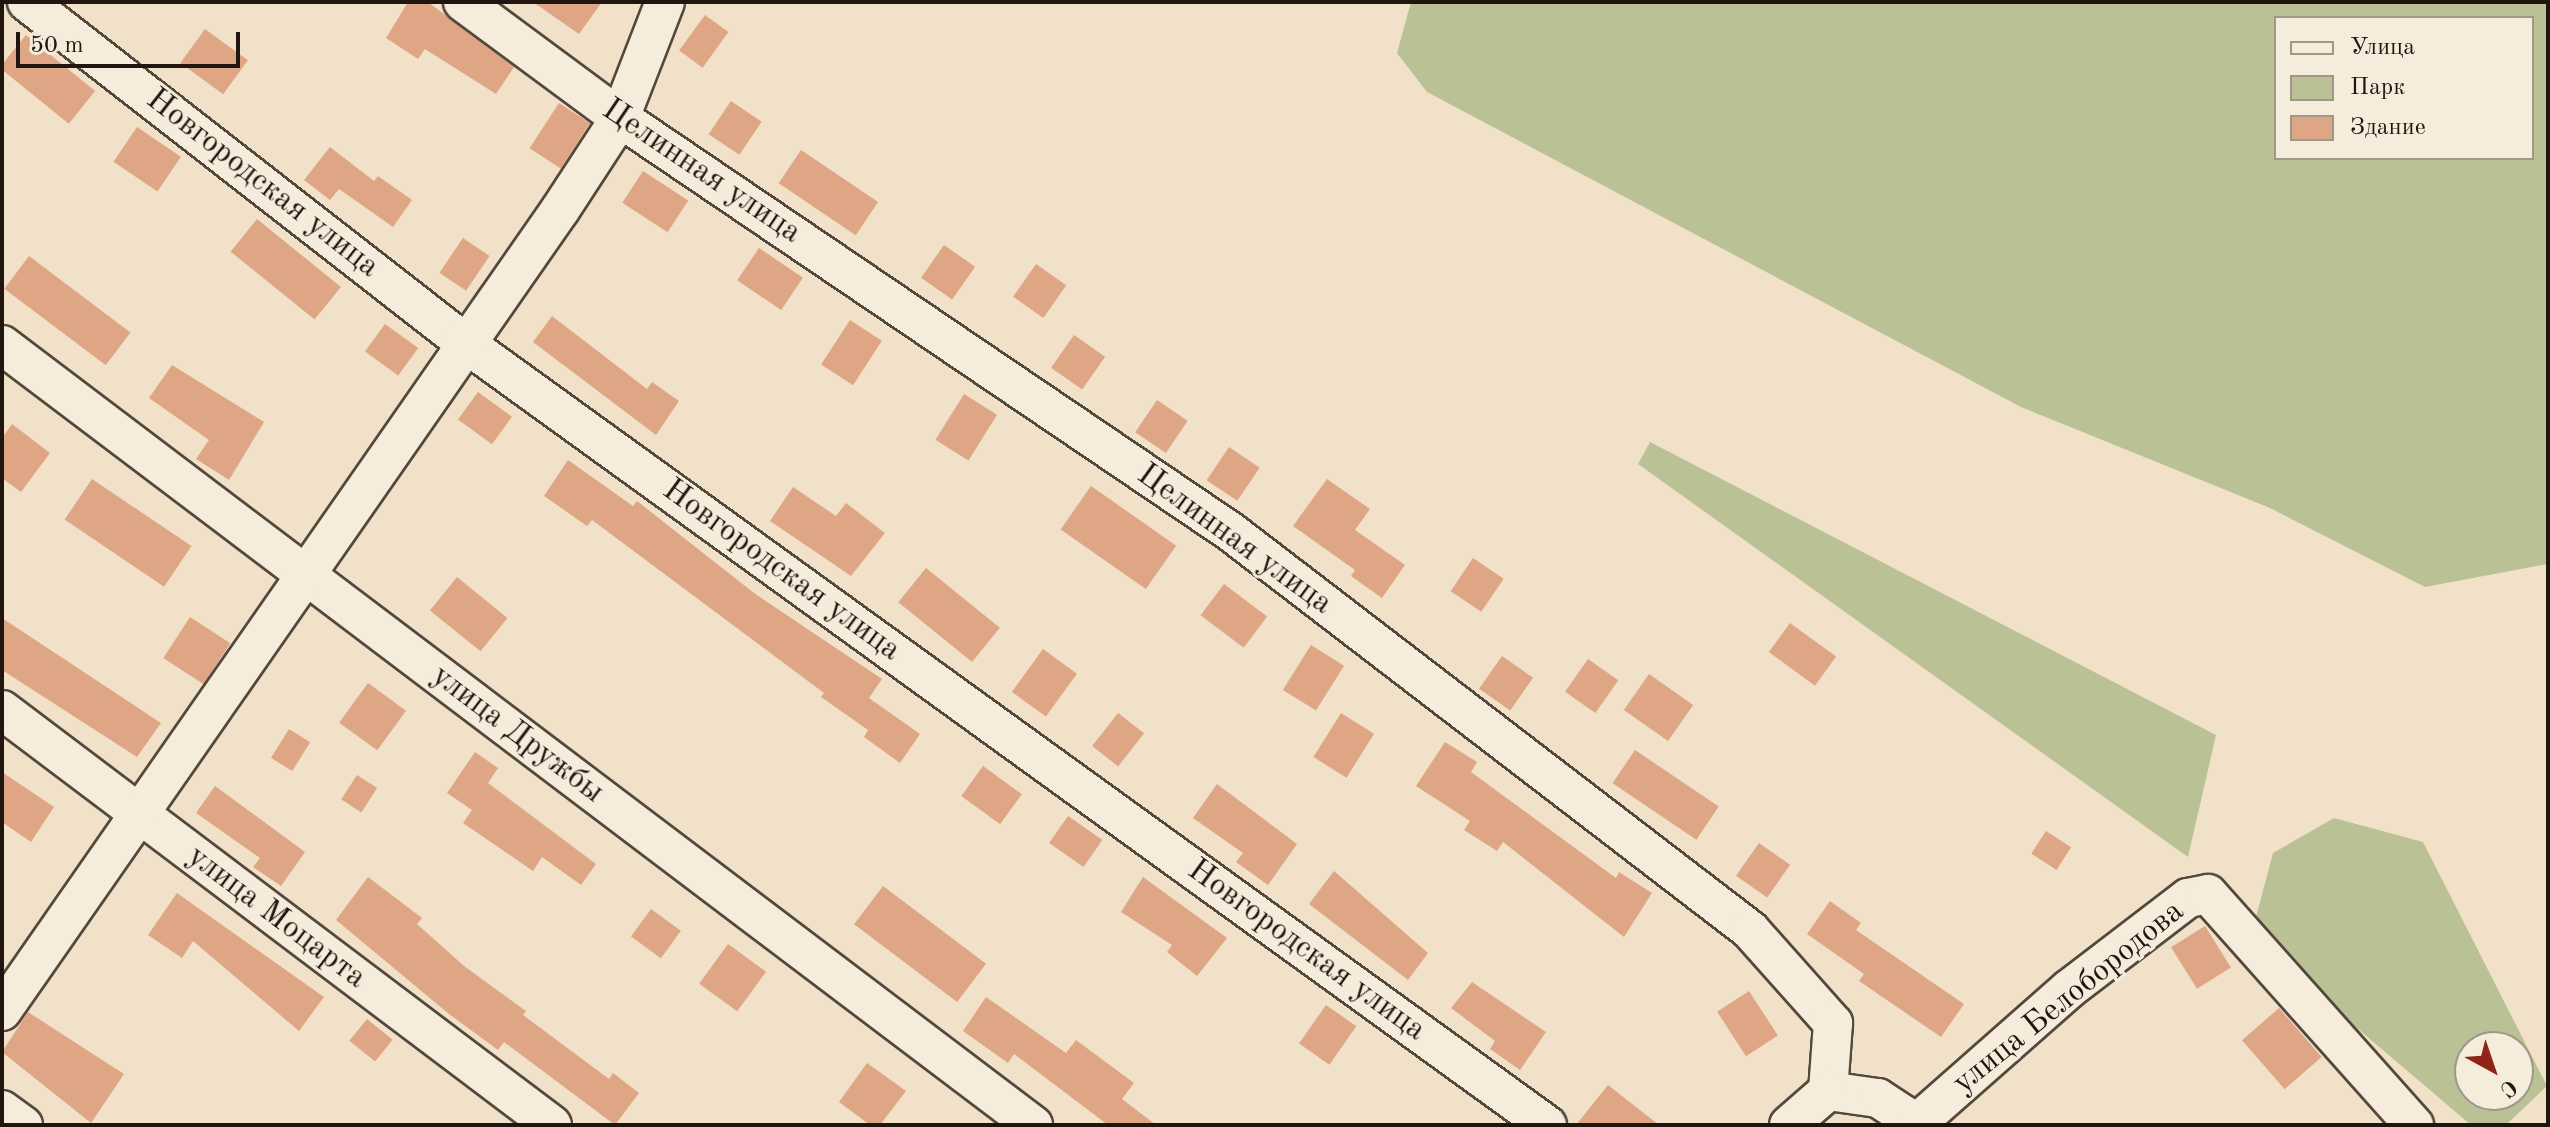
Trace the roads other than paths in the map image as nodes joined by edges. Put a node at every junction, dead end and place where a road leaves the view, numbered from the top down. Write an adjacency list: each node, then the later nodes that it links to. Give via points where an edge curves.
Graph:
1 (27, 2): 5 (street, Новгородская улица)
2 (463, 2): 4 (street, Целинная улица)
3 (665, 2): 4 (street)
4 (620, 118): 5 (street); 11 (street, Целинная улица, via 1231,532 1750,930 1833,1023)
5 (465, 343): 7 (street); 17 (street, Новгородская улица)
6 (2, 345): 7 (street, улица Дружбы)
7 (302, 572): 9 (street); 16 (street, улица Дружбы)
8 (2, 710): 9 (street, улица Моцарта)
9 (140, 817): 10 (street); 15 (street, улица Моцарта)
10 (2, 1011)
11 (1828, 1091): 13 (street, via 1878,1098); 18 (street)
12 (2, 1110): 14 (street)
13 (1918, 1124): 19 (street, улица Белобородова, via 2069,989 2188,898 2208,894)
14 (23, 1125)
15 (552, 1125)
16 (1033, 1125)
17 (1547, 1125)
18 (1789, 1125)
19 (2414, 1125)

